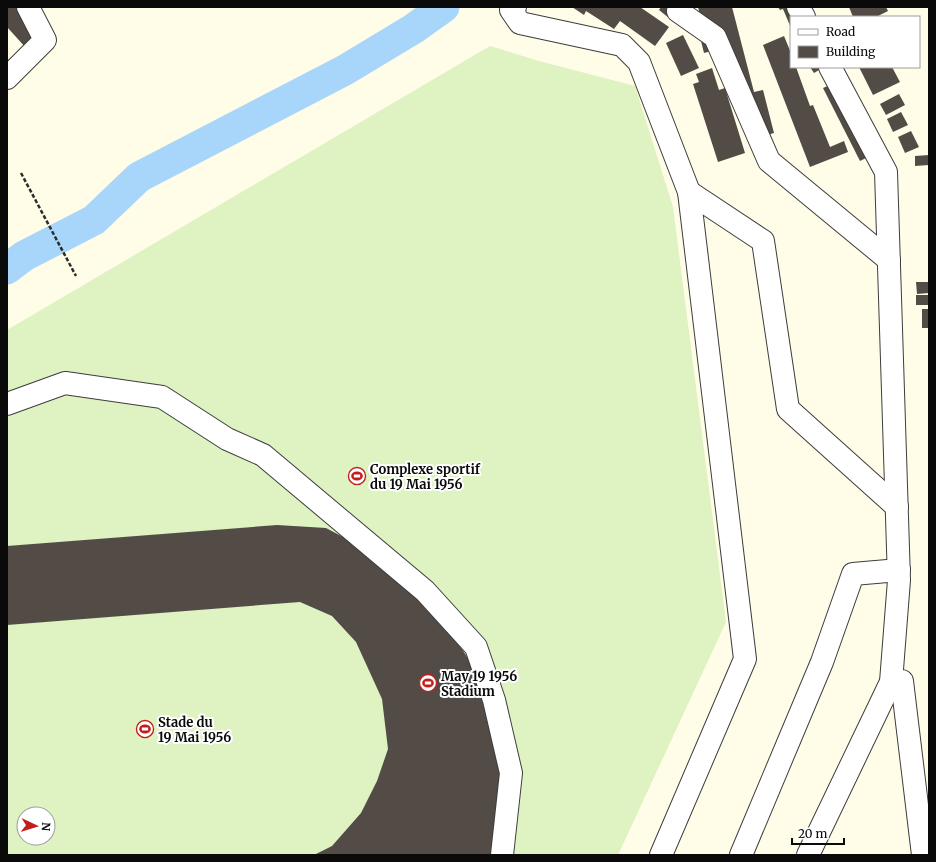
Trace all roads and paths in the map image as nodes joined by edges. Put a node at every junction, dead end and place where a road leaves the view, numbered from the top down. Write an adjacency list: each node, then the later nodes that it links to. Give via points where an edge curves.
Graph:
1 (28, 7): 7 (street, via 45,40)
2 (515, 7): 9 (street, via 511,10 520,23 622,45 639,62)
3 (798, 7): 5 (street)
4 (678, 11): 10 (street, via 715,37 769,161)
5 (803, 16)
6 (831, 68): 10 (street, via 886,172)
7 (7, 78)
8 (21, 173): 11 (path)
9 (689, 192): 13 (street, via 762,241 788,409); 17 (street, via 745,659)
10 (890, 260): 13 (street)
11 (76, 276)
12 (7, 404): 16 (street, via 65,383 162,397 227,439 263,455 425,591 476,647 494,700 511,773)
13 (897, 507): 14 (street)
14 (899, 570): 15 (street); 18 (street, via 853,574 822,662)
15 (891, 682): 19 (street); 20 (street, via 902,681)
16 (502, 855)
17 (661, 855)
18 (742, 855)
19 (808, 855)
20 (923, 855)

